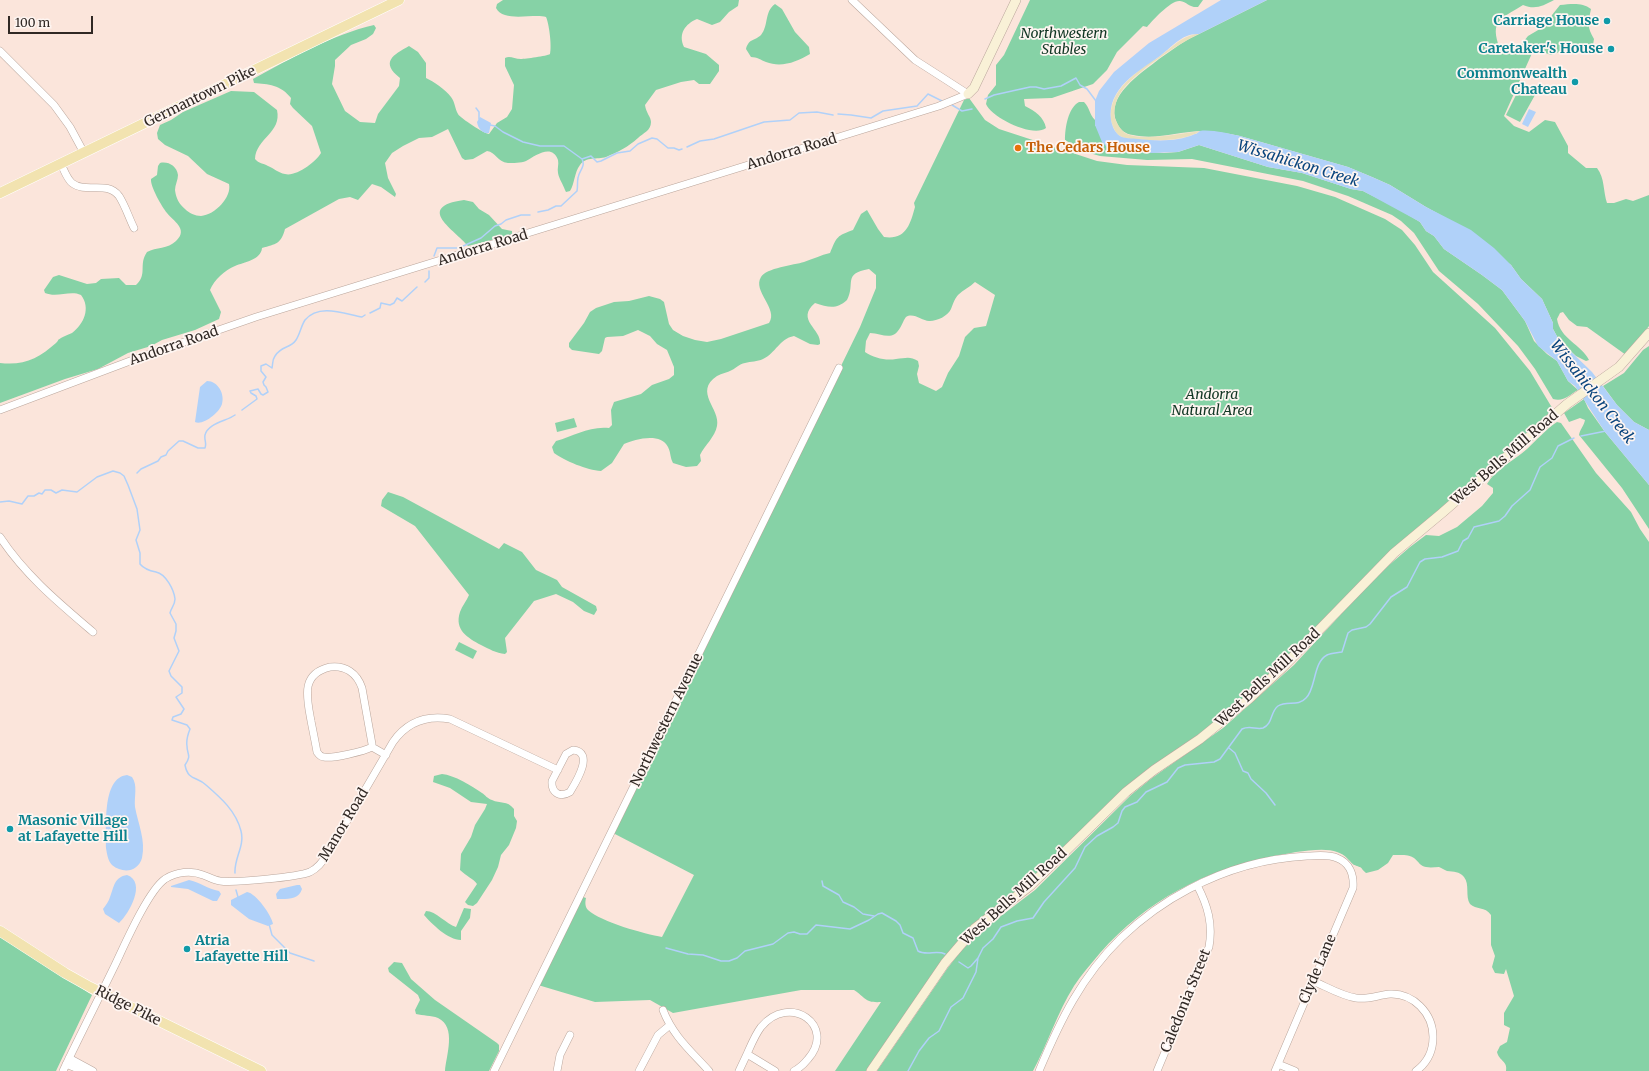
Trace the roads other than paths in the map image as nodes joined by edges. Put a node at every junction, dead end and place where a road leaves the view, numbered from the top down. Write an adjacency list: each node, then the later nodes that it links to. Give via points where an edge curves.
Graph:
1 (399, 0): 6 (main road, Germantown Pike)
2 (852, 0): 5 (street, via 915,60)
3 (1016, 0): 5 (street, via 974,88)
4 (2, 56): 6 (street, via 54,105)
5 (968, 94): 12 (street, Andorra Road, via 939,106 226,327)
6 (84, 153): 7 (main road, Germantown Pike)
7 (61, 164): 8 (main road, Germantown Pike); 9 (street, via 69,180 76,185 106,188 119,196)
8 (0, 194)
9 (134, 228)
10 (1649, 333): 39 (street, West Bells Mill Road, via 1627,360 1573,400 1394,553 1249,699 1200,739 1126,792 1030,886 975,928 945,963)
11 (839, 368): 32 (street, Northwestern Avenue)
12 (0, 410)
13 (0, 537): 14 (street, via 31,577)
14 (93, 632)
15 (372, 747): 15 (street, via 362,688 358,679 352,672 339,667 330,667 318,672 309,682 306,695 318,754 328,757); 16 (street)
16 (386, 755): 17 (street, Manor Road, via 396,738 407,727 421,720 439,717 456,721); 21 (street, Manor Road, via 327,855 313,870 294,876 229,882 194,872 184,872 170,876 162,882 152,894)
17 (558, 770): 17 (street, via 552,781 552,789 558,794 565,795 571,790 583,765 582,755 575,750 568,752)
18 (1197, 885): 20 (street, Clyde Lane, via 1248,866 1296,857 1332,856 1340,859 1349,867 1353,888); 40 (street, via 1148,915 1100,960 1072,999); 41 (street, Caledonia Street, via 1209,912 1208,947)
19 (0, 931): 21 (main road, Ridge Pike, via 65,973)
20 (1313, 981): 27 (street, Clyde Lane); 44 (street, via 1354,998 1366,999 1388,994 1404,996 1421,1006 1432,1025 1433,1042 1426,1062)
21 (101, 992): 26 (street, Manor Road); 31 (main road, Ridge Pike)
22 (663, 1010): 23 (street)
23 (670, 1025): 34 (street, via 656,1038); 35 (street, via 683,1044)
24 (570, 1035): 33 (street, via 560,1055)
25 (748, 1054): 36 (street); 37 (street); 38 (street, via 758,1031 770,1019 785,1012 798,1012 812,1023 817,1041 812,1054)
26 (68, 1061): 28 (street, Manor Road); 29 (street); 30 (street)
27 (1278, 1064): 42 (street, Clyde Lane); 43 (street)
28 (63, 1071)
29 (83, 1071)
30 (93, 1071)
31 (261, 1071)
32 (494, 1071)
33 (557, 1071)
34 (639, 1071)
35 (709, 1071)
36 (739, 1071)
37 (775, 1071)
38 (794, 1071)
39 (871, 1071)
40 (1039, 1071)
41 (1157, 1071)
42 (1275, 1071)
43 (1295, 1071)
44 (1416, 1071)

